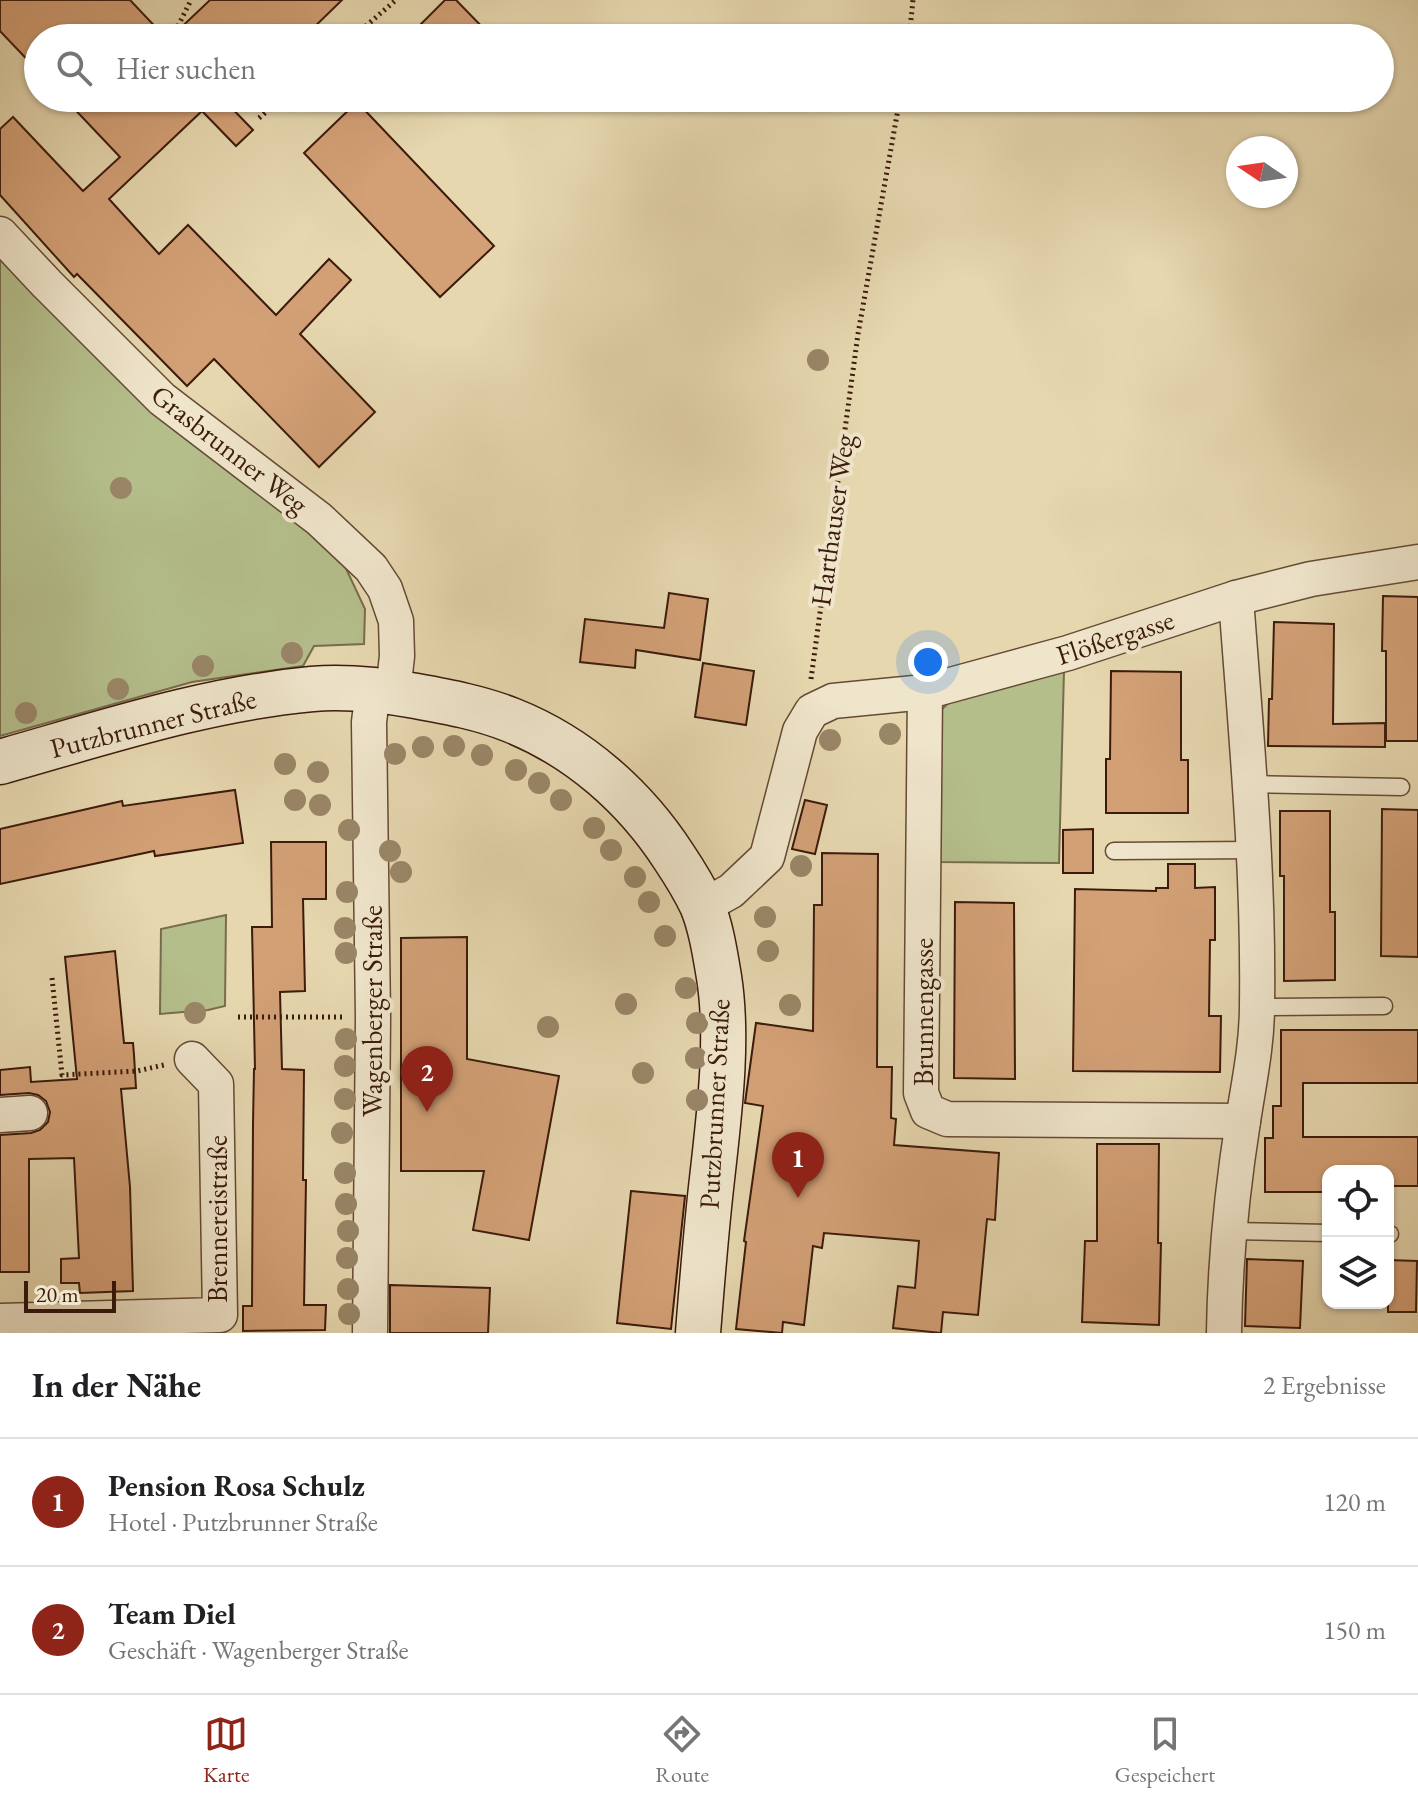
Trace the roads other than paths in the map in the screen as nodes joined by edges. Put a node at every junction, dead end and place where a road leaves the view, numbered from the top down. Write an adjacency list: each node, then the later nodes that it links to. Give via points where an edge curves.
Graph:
1 (0, 234): 4 (street, Grasbrunner Weg, via 162,399 319,519 371,568 396,621 397,656)
2 (1418, 562): 3 (street, Flößergasse, via 1311,579)
3 (1236, 598): 5 (street, Flößergasse, via 1068,653); 7 (street)
4 (383, 691): 6 (main road, Putzbrunner Straße, via 314,689 224,702); 11 (main road, Putzbrunner Straße, via 513,721 583,760 627,797 658,833); 19 (street, Wagenberger Straße, via 369,722)
5 (925, 692): 11 (street, Flößergasse, via 833,701 812,711 800,731 767,857 731,891); 15 (street, Brunnengasse, via 921,1093 928,1111 947,1119)
6 (0, 762)
7 (1249, 784): 8 (lane); 9 (street)
8 (1401, 787)
9 (1254, 850): 10 (lane); 13 (street)
10 (1114, 851)
11 (702, 907): 20 (main road, Putzbrunner Straße, via 720,979 723,1033)
12 (1384, 1006): 13 (lane)
13 (1257, 1007): 15 (street)
14 (192, 1059): 18 (street, Brennereistraße, via 216,1084 220,1315)
15 (1243, 1121): 16 (street)
16 (1230, 1231): 17 (lane); 21 (street)
17 (1322, 1233)
18 (0, 1321)
19 (370, 1333)
20 (698, 1333)
21 (1224, 1333)

